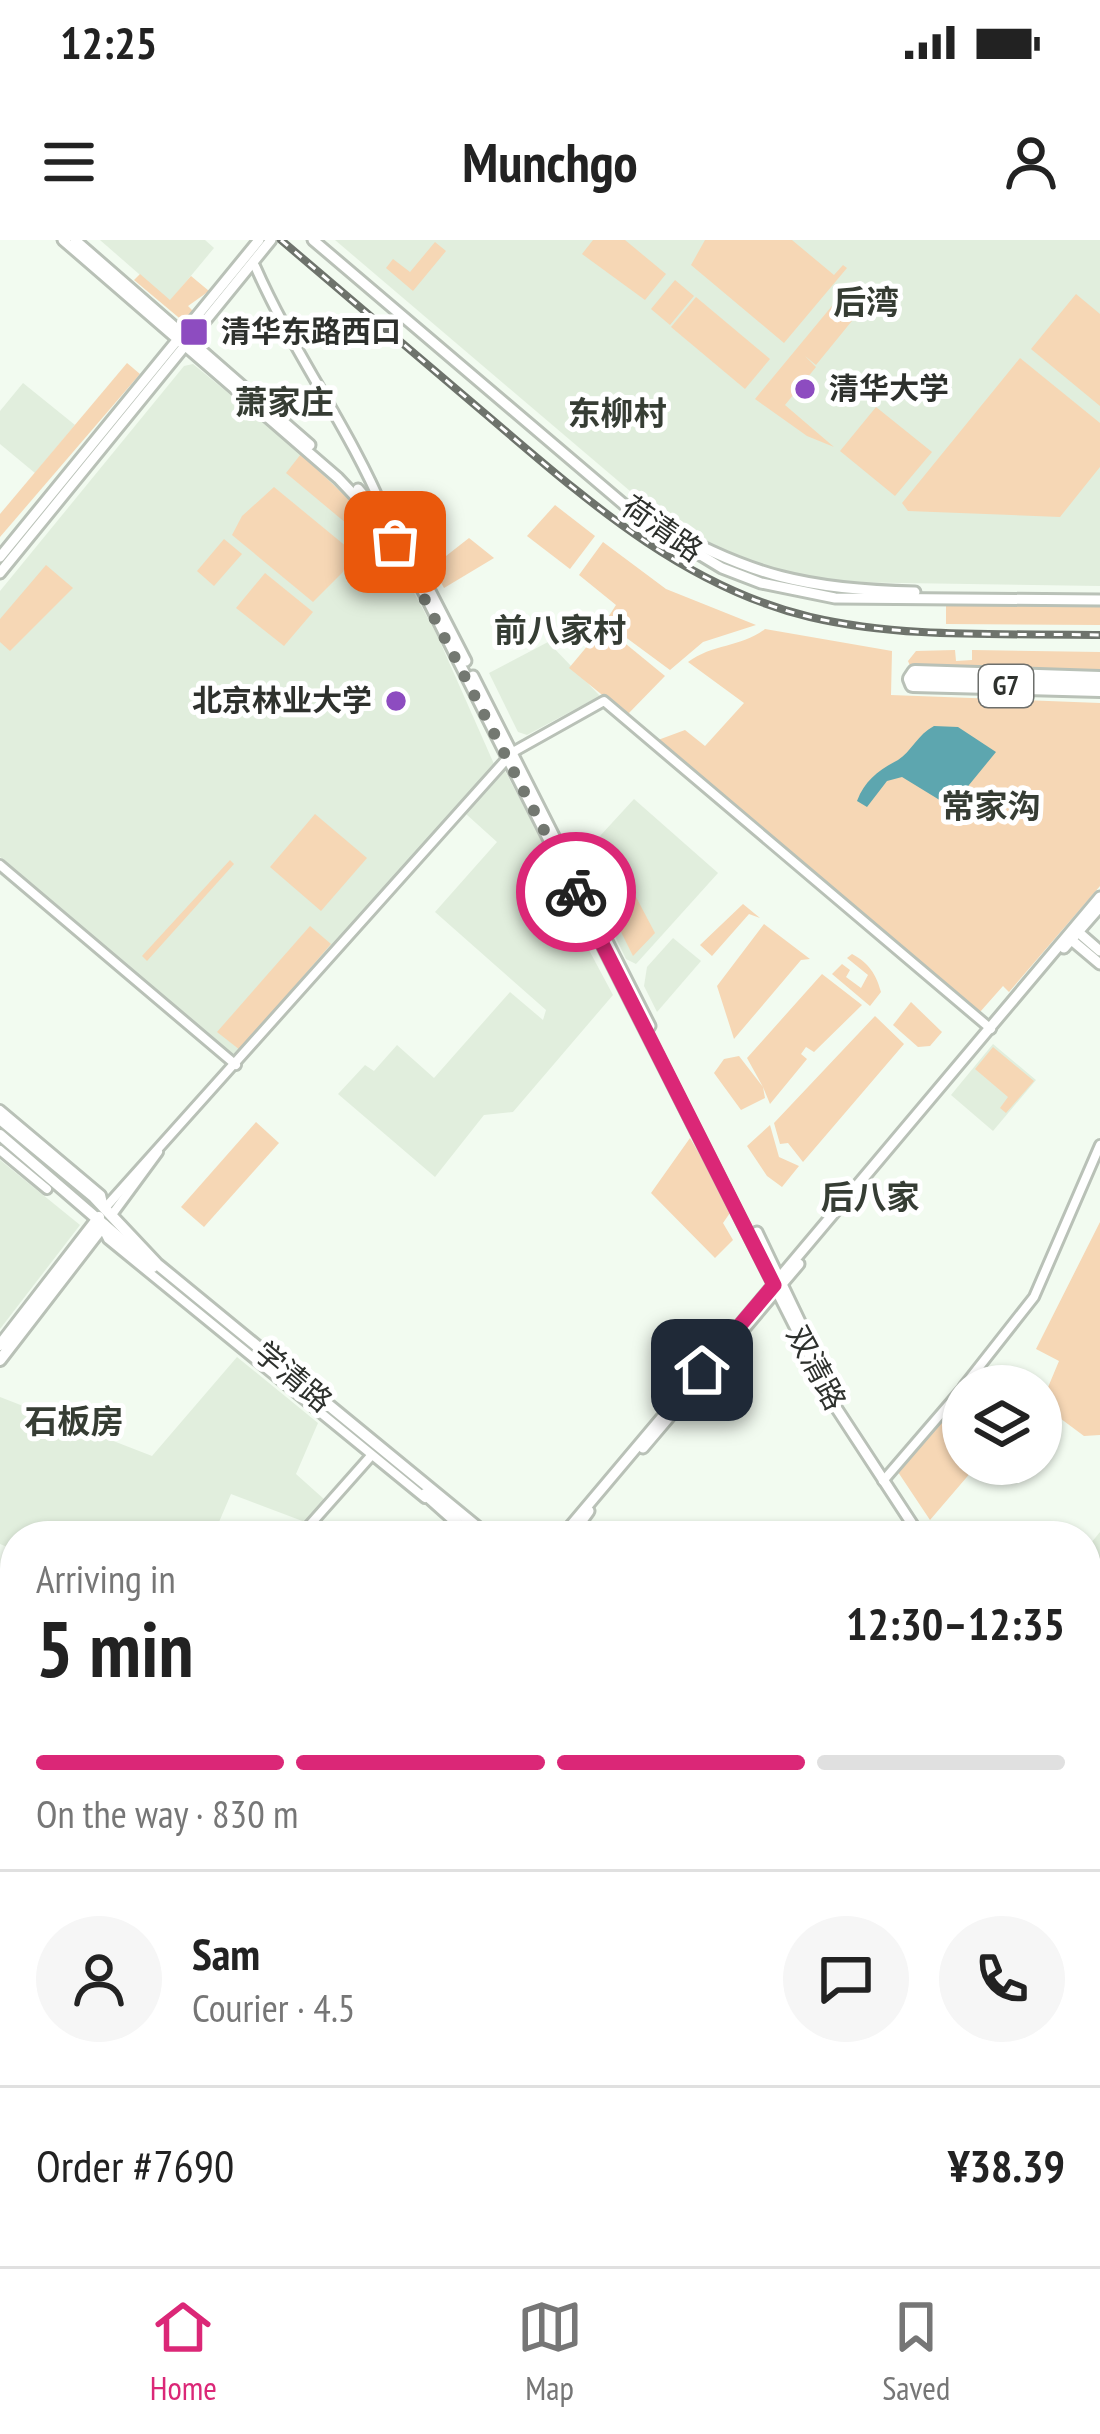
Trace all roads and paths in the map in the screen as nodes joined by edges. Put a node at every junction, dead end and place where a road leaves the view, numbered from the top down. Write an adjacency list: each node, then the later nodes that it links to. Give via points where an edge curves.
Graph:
1 (63, 240): 8 (main road)
2 (75, 240): 8 (main road)
3 (259, 240): 8 (main road)
4 (271, 240): 7 (main road)
5 (313, 240): 12 (main road, 荷清路, via 666,537 761,583)
6 (322, 240): 12 (main road, 荷清路, via 647,518 730,563)
7 (255, 266): 8 (main road); 9 (street, 双清路)
8 (188, 346): 9 (main road, 双清路); 10 (main road); 11 (main road); 16 (main road, 双清路, via 387,530)
9 (386, 516): 16 (main road, 双清路)
10 (0, 557)
11 (0, 573)
12 (836, 590): 13 (main road, 荷清路)
13 (1100, 599)
14 (1100, 679): 15 (highway, G7, via 914,679)
15 (1100, 689)
16 (510, 755): 23 (street, via 604,701); 24 (street); 32 (main road, 双清路)
17 (0, 865): 24 (street)
18 (1100, 897): 20 (main road)
19 (1100, 907): 20 (main road)
20 (1072, 934): 21 (main road); 22 (main road); 23 (main road); 32 (main road)
21 (1100, 951)
22 (1100, 964)
23 (991, 1029): 32 (main road)
24 (236, 1065): 31 (street)
25 (0, 1114): 31 (main road, 学清路)
26 (0, 1135): 30 (main road, 学清路)
27 (1100, 1145): 36 (street, via 1034,1297)
28 (0, 1150): 29 (street)
29 (46, 1189): 30 (main road)
30 (61, 1190): 31 (main road, 学清路)
31 (103, 1218): 33 (main road, 学清路); 34 (main road); 35 (main road); 43 (main road, 学清路)
32 (778, 1285): 39 (main road, 双清路); 44 (main road); 45 (main road)
33 (190, 1303): 38 (street, 学清路); 40 (main road, 学清路)
34 (0, 1346)
35 (0, 1360)
36 (981, 1365)
37 (942, 1413): 39 (street)
38 (370, 1457): 40 (street, 学清路); 41 (street)
39 (886, 1479): 46 (main road, 双清路)
40 (432, 1501): 42 (main road, 学清路)
41 (313, 1521)
42 (455, 1521)
43 (470, 1521)
44 (575, 1521)
45 (583, 1521)
46 (913, 1521)

